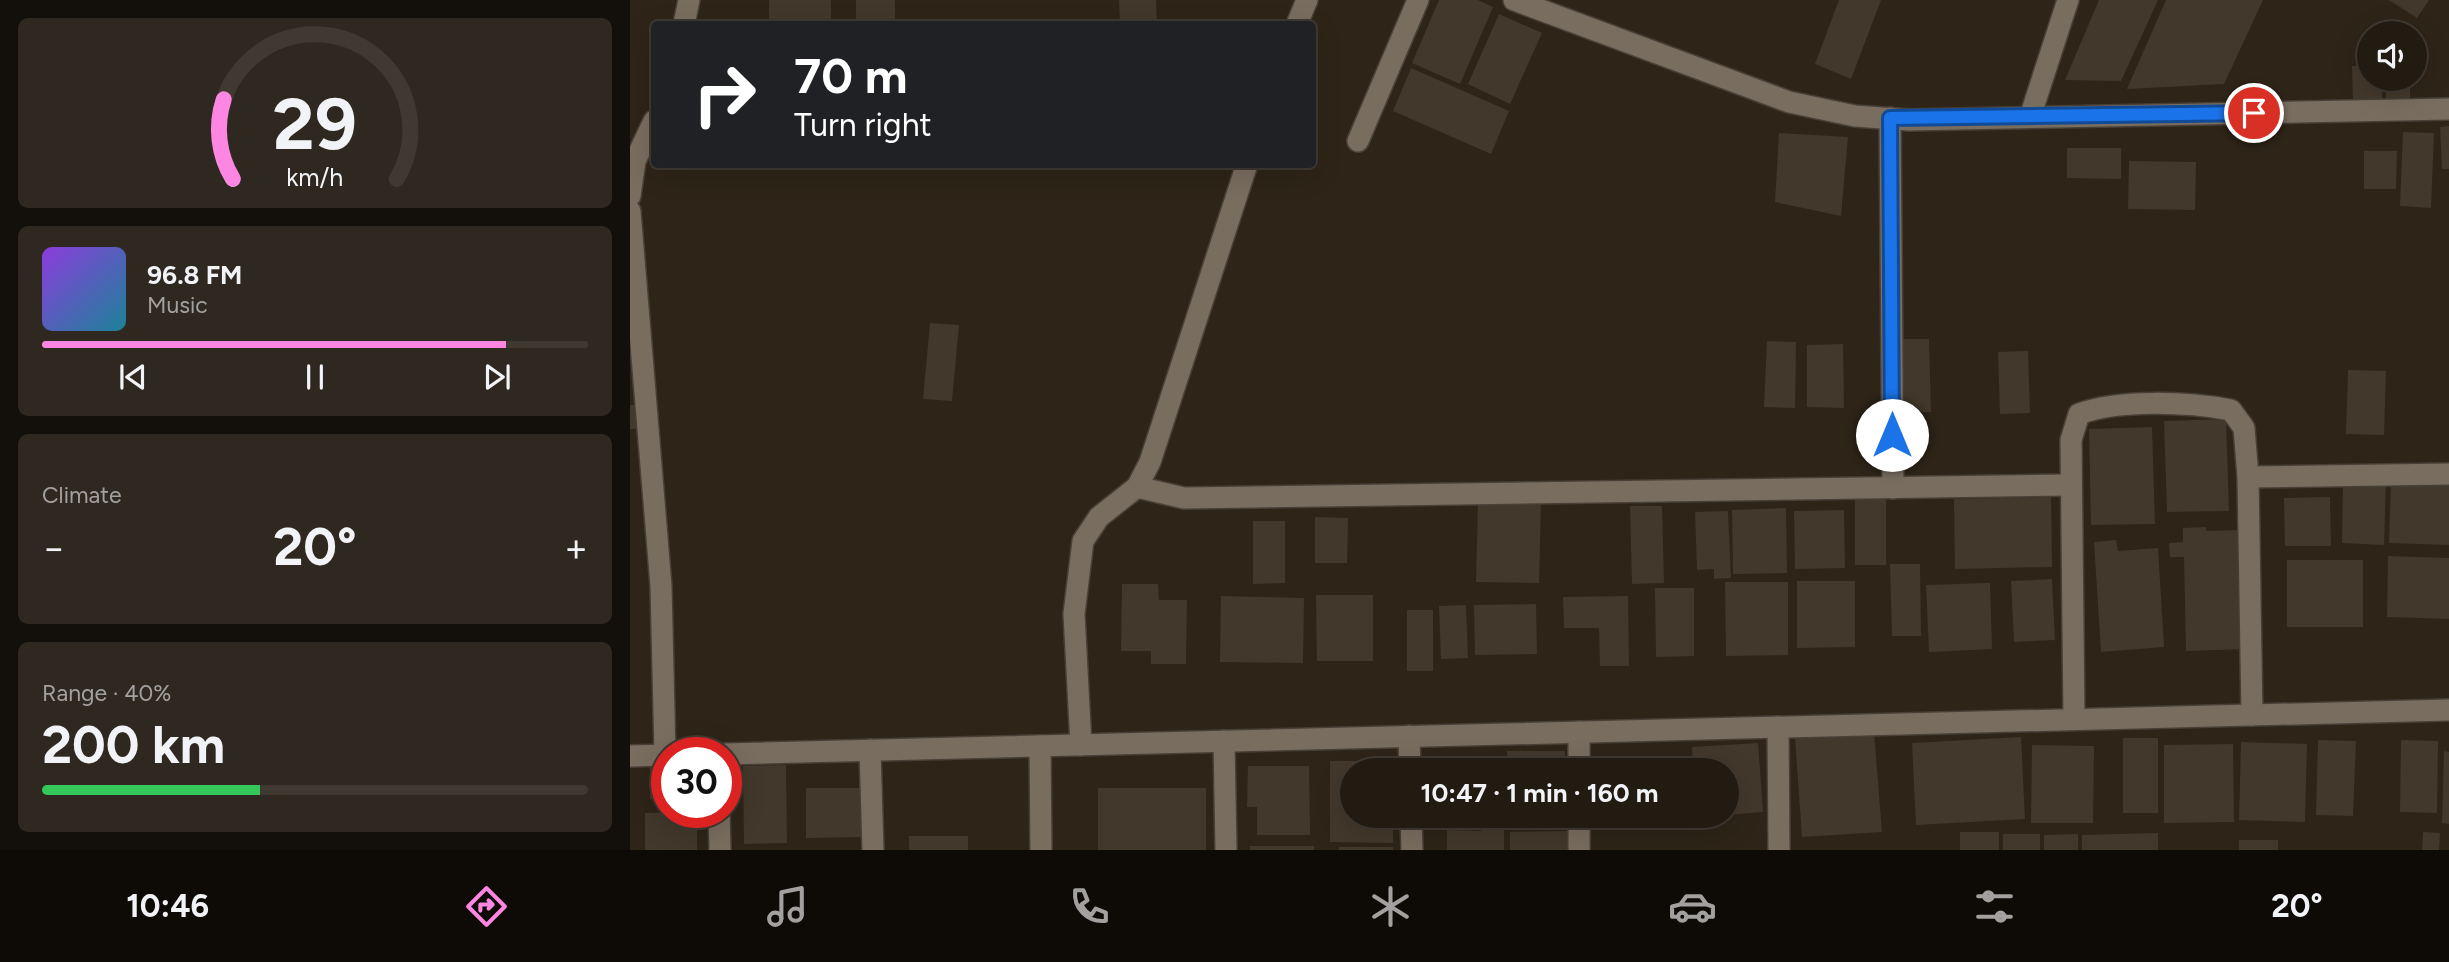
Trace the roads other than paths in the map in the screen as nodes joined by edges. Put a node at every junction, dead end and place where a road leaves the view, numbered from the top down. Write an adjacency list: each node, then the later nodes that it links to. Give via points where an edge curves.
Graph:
1 (688, 0): 6 (street)
2 (1307, 0): 7 (street)
3 (1418, 0): 12 (street)
4 (1514, 0): 10 (street, via 1788,102)
5 (2068, 0): 9 (street)
6 (684, 21)
7 (1298, 21)
8 (2449, 109): 9 (street)
9 (2030, 117): 10 (street)
10 (1890, 118): 20 (street)
11 (651, 127): 14 (street, via 635,161)
12 (1357, 141)
13 (1246, 168): 19 (street, via 1150,462)
14 (630, 196)
15 (630, 211): 27 (street, via 661,586)
16 (2449, 474): 17 (street)
17 (2248, 477): 18 (street, via 2244,428 2231,410 2204,405 2100,406 2079,414 2071,440); 22 (street)
18 (2071, 485): 20 (street); 23 (street)
19 (1137, 487): 20 (street, via 1184,498); 29 (street, via 1099,517 1083,541 1074,614)
20 (1893, 488)
21 (2449, 710): 22 (street)
22 (2252, 715): 23 (street)
23 (2074, 719): 24 (street)
24 (1778, 727): 25 (street); 46 (street)
25 (1578, 732): 26 (street); 36 (street)
26 (1409, 736): 28 (street); 35 (street)
27 (665, 737)
28 (1224, 741): 29 (street); 43 (street)
29 (1081, 745): 30 (street)
30 (1040, 746): 31 (street); 42 (street)
31 (870, 750): 32 (street); 41 (street)
32 (742, 754)
33 (651, 755): 34 (street)
34 (630, 756)
35 (1410, 758)
36 (1579, 758)
37 (719, 828): 40 (street)
38 (1411, 828): 44 (street)
39 (1579, 828): 45 (street)
40 (720, 850)
41 (873, 850)
42 (1041, 850)
43 (1226, 850)
44 (1412, 850)
45 (1579, 850)
46 (1779, 850)

